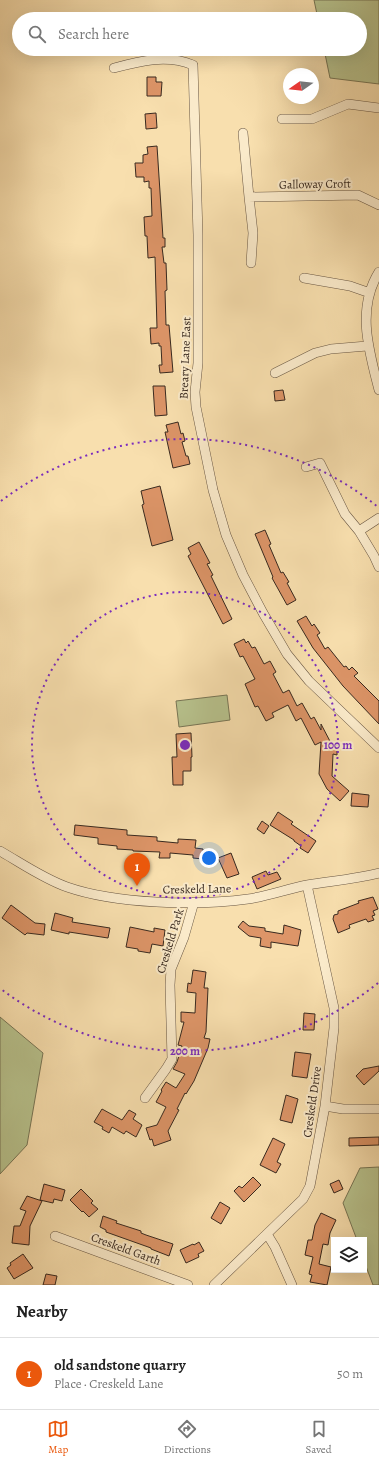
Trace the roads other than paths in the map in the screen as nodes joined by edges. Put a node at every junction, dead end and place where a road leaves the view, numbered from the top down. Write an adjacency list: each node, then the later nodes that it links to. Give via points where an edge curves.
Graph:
1 (114, 68): 20 (street, Breary Lane East, via 157,59 180,60 193,65 198,297 198,363 195,392 213,490 226,535 243,575 287,654 309,681)
2 (379, 108): 3 (street, via 348,104 312,120)
3 (282, 119)
4 (243, 133): 5 (street)
5 (249, 197): 6 (street, Galloway Croft, via 358,195); 7 (street)
6 (379, 206)
7 (251, 263)
8 (379, 272): 10 (street)
9 (304, 278): 10 (street, via 350,286)
10 (370, 293): 11 (street, via 367,300)
11 (368, 346): 12 (street, via 331,348); 13 (street)
12 (275, 373)
13 (379, 390)
14 (329, 460): 15 (street)
15 (320, 463): 16 (street); 18 (street, via 345,514)
16 (306, 467)
17 (379, 518): 18 (street)
18 (358, 531): 19 (street)
19 (379, 567)
20 (379, 748)
21 (0, 851): 24 (street, Creskeld Lane, via 66,887 129,899)
22 (379, 873): 23 (street, Creskeld Lane)
23 (307, 885): 24 (street, Creskeld Lane, via 249,899); 26 (street, Creskeld Drive, via 334,1008)
24 (194, 902): 25 (street, Creskeld Park, via 171,969 172,1059)
25 (145, 1098)
26 (325, 1106): 27 (street); 28 (street, Creskeld Drive, via 310,1186 303,1199)
27 (379, 1109)
28 (267, 1234): 31 (street, Creskeld Drive); 32 (street)
29 (55, 1236): 30 (street, Creskeld Garth)
30 (188, 1285)
31 (214, 1285)
32 (292, 1285)

